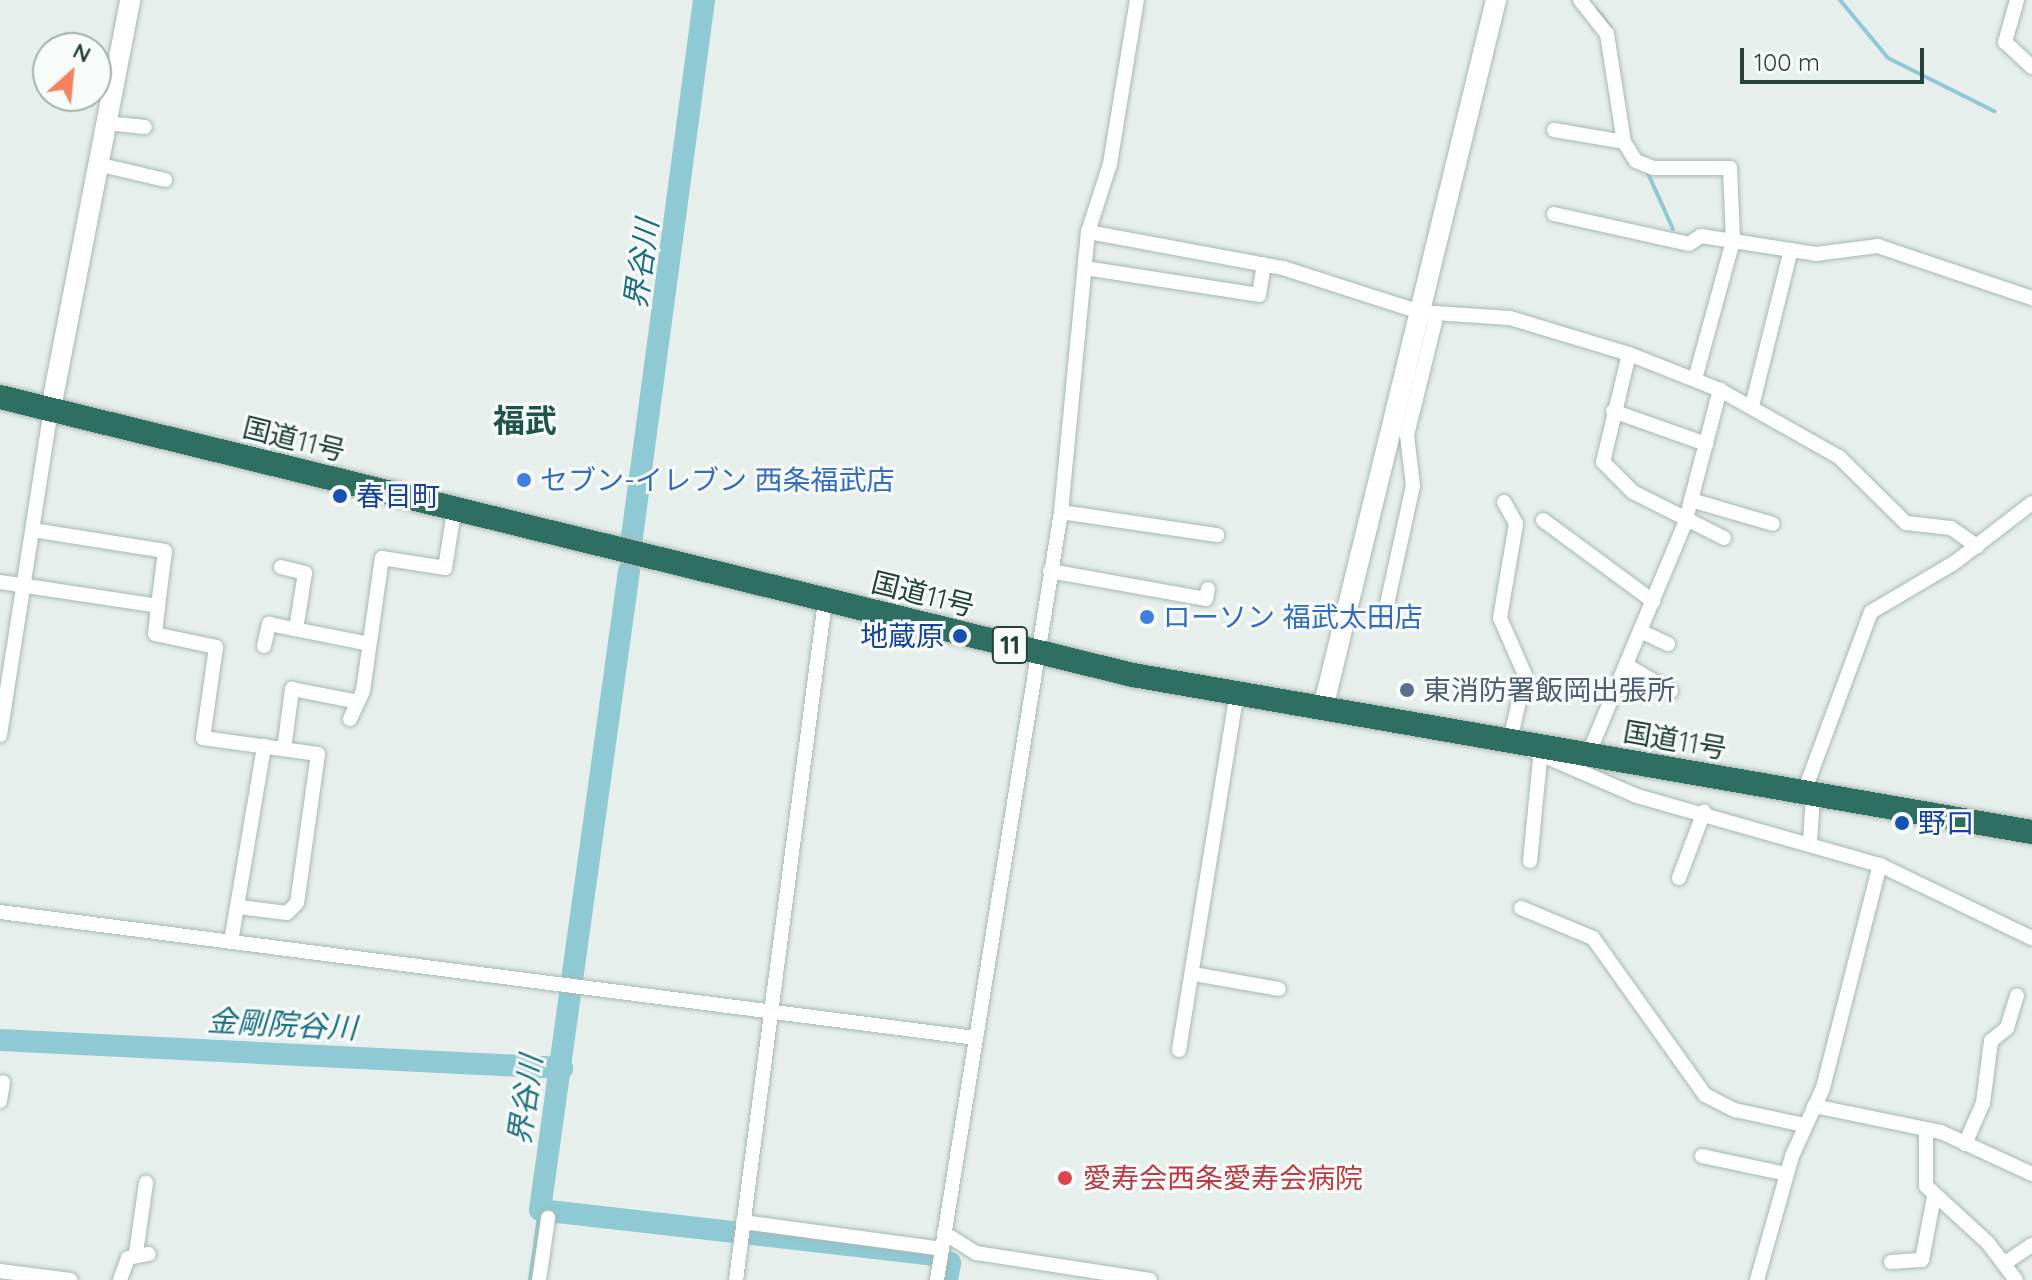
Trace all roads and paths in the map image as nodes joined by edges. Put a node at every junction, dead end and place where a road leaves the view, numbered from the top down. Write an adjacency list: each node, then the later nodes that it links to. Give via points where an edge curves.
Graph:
1 (130, 0): 7 (street)
2 (1137, 0): 14 (street, via 1110,164)
3 (1496, 0): 20 (street)
4 (1580, 0): 10 (street, via 1607,34)
5 (2017, 0): 6 (street, via 2005,42)
6 (2032, 67)
7 (106, 123): 8 (street); 11 (street)
8 (145, 127)
9 (1554, 131): 10 (street)
10 (1624, 142): 15 (street, via 1640,165 1730,168)
11 (97, 164): 12 (street); 26 (street)
12 (165, 180)
13 (1554, 214): 15 (street, via 1689,244 1701,236)
14 (1088, 232): 17 (street); 18 (street)
15 (1733, 241): 16 (street); 22 (street)
16 (1791, 250): 19 (street, via 1878,246); 25 (street)
17 (1264, 264): 18 (street, via 1259,295); 20 (street)
18 (1085, 268): 33 (street)
19 (2032, 298)
20 (1429, 313): 21 (street, via 1510,318); 48 (street, via 1407,435 1413,486); 60 (street)
21 (1629, 354): 22 (street); 27 (street)
22 (1695, 379): 23 (street)
23 (1720, 390): 25 (street); 28 (street)
24 (0, 397): 26 (highway, 国道11号 / 11)
25 (1752, 406): 40 (street, via 1854,466 1906,523 1951,528)
26 (51, 408): 32 (highway, 国道11号 / 11); 37 (street)
27 (1613, 411): 28 (street); 35 (street, via 1603,462 1633,492)
28 (1706, 444): 29 (street)
29 (1691, 500): 35 (street); 36 (street)
30 (1504, 502): 63 (street, via 1516,524 1500,618 1525,675)
31 (2032, 503): 40 (street)
32 (454, 511): 46 (highway, 国道11号 / 11); 52 (street, via 445,568 382,558)
33 (1061, 512): 38 (street); 42 (street)
34 (1543, 520): 47 (street)
35 (1685, 523): 39 (street); 47 (street)
36 (1773, 524)
37 (33, 530): 44 (street); 49 (street, via 165,551)
38 (1217, 535)
39 (1724, 538)
40 (1977, 546): 68 (street, via 1871,612)
41 (281, 567): 50 (street, via 305,573)
42 (1050, 571): 45 (street, via 1206,599); 55 (street)
43 (0, 582): 44 (street)
44 (24, 585): 49 (street); 62 (street)
45 (1208, 589)
46 (825, 601): 55 (highway, 国道11号 / 11); 83 (street)
47 (1653, 601): 51 (street)
48 (1387, 604)
49 (158, 606): 64 (street, via 155,634 216,647 203,738)
50 (296, 629): 52 (street); 54 (street, via 269,624)
51 (1640, 631): 53 (street); 56 (street)
52 (369, 644): 59 (street, via 363,691)
53 (1668, 644)
54 (264, 646)
55 (1035, 652): 58 (highway, 国道11号 / 11); 84 (street)
56 (1626, 665): 57 (street); 66 (street)
57 (1671, 691)
58 (1237, 693): 60 (highway, 国道11号 / 11); 80 (street)
59 (353, 701): 61 (street); 65 (street, via 292,689)
60 (1323, 708): 63 (highway, 国道11号 / 11)
61 (350, 719)
62 (0, 735)
63 (1510, 741): 66 (highway, 国道11号 / 11); 67 (street)
64 (264, 746): 65 (street); 75 (street)
65 (284, 749): 75 (street, via 318,754 297,903 287,913)
66 (1588, 755): 68 (highway, 国道11号 / 11)
67 (1540, 759): 69 (street); 72 (street)
68 (1809, 793): 70 (highway, 国道11号 / 11); 71 (street)
69 (1704, 812): 71 (street); 74 (street)
70 (2032, 832)
71 (1810, 843): 73 (street)
72 (1530, 861)
73 (1880, 865): 78 (street); 88 (street)
74 (1679, 878)
75 (239, 907): 79 (street)
76 (1521, 908): 89 (street, via 1593,938 1705,1095 1735,1110)
77 (0, 912): 79 (street)
78 (2032, 938)
79 (231, 942): 83 (street)
80 (1194, 974): 81 (street); 85 (street)
81 (1279, 989)
82 (2017, 996): 91 (street, via 2007,1028 1991,1041 1983,1103)
83 (770, 1012): 84 (street); 98 (street)
84 (975, 1038): 99 (street)
85 (1179, 1050)
86 (3, 1082): 87 (street)
87 (0, 1101)
88 (1814, 1106): 89 (street); 90 (street)
89 (1804, 1125): 93 (street)
90 (1926, 1130): 91 (street); 96 (street, via 1923,1175)
91 (1965, 1144): 94 (street)
92 (1702, 1156): 93 (street)
93 (1786, 1174): 111 (street)
94 (2032, 1174)
95 (146, 1183): 106 (street, via 142,1254)
96 (1934, 1197): 102 (street, via 1922,1260); 103 (street)
97 (548, 1218): 107 (street)
98 (742, 1228): 101 (street); 108 (street)
99 (944, 1233): 101 (street); 110 (street, via 976,1253)
100 (2032, 1245): 103 (street)
101 (941, 1255): 109 (street)
102 (1891, 1262)
103 (2005, 1263): 112 (street)
104 (0, 1271): 105 (street)
105 (70, 1280)
106 (120, 1280)
107 (539, 1280)
108 (736, 1280)
109 (937, 1280)
110 (1150, 1280)
111 (1757, 1280)
112 (2016, 1280)

